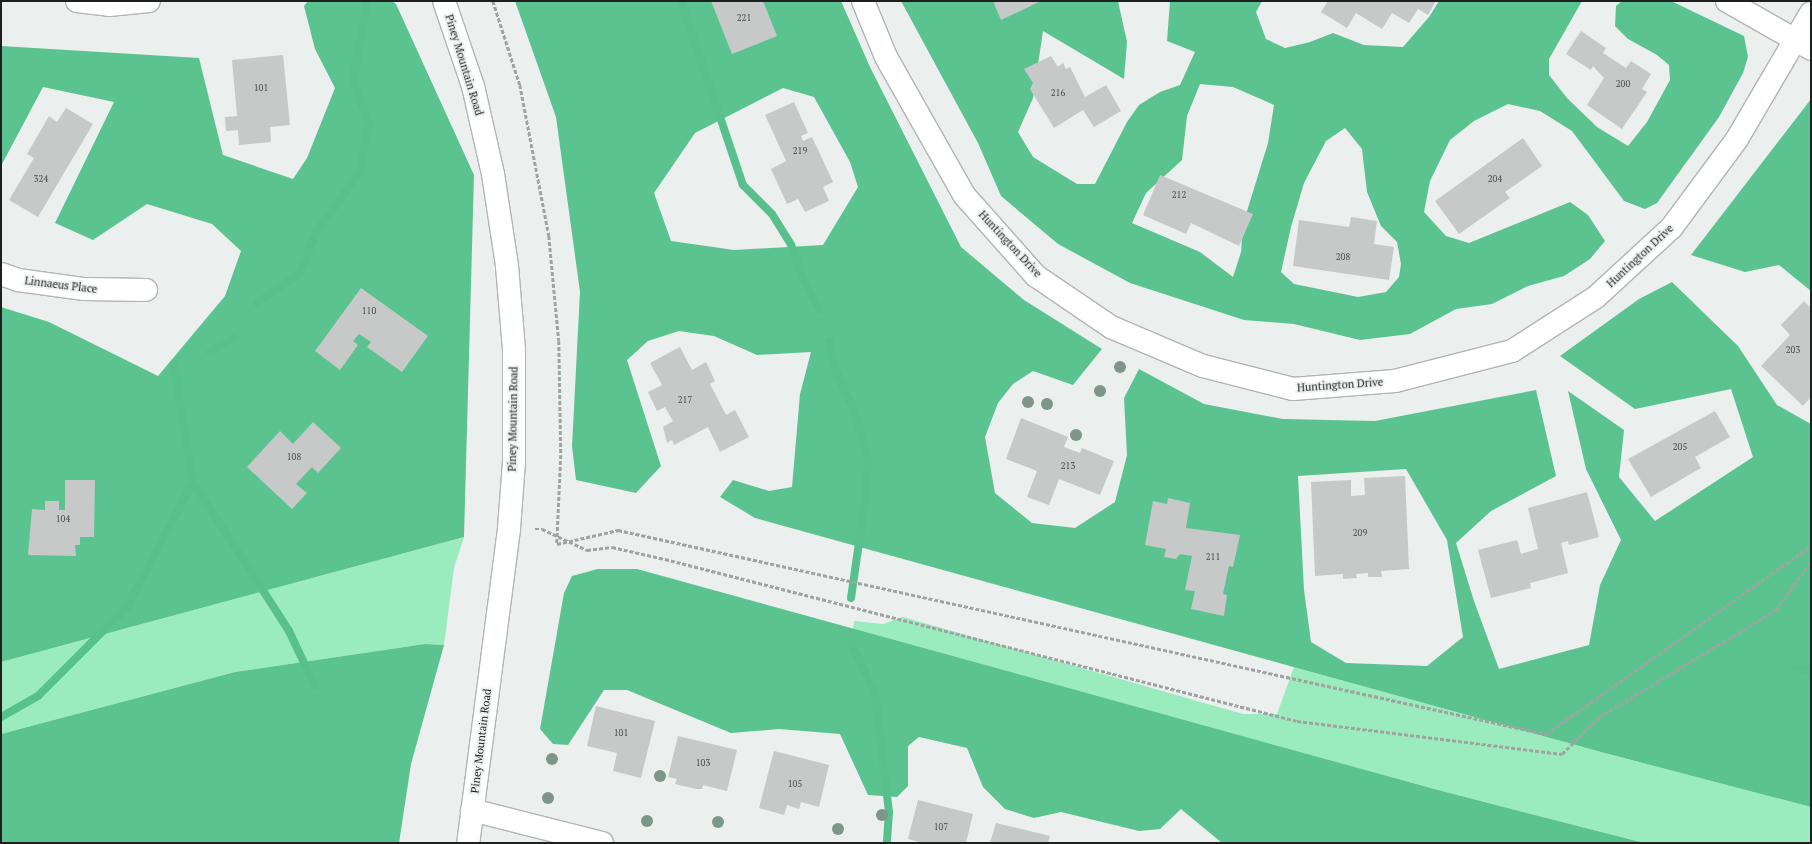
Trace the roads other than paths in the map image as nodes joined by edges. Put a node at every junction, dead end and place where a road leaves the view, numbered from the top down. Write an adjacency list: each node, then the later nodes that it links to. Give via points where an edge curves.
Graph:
1 (77, 1): 2 (street, via 109,5)
2 (149, 1)
3 (444, 1): 10 (street, Piney Mountain Road, via 473,86 493,174 507,266 514,350 514,462 508,529)
4 (863, 1): 7 (street, Huntington Drive, via 886,57 964,195 1036,276 1111,327 1203,366 1293,389 1395,381 1512,352 1596,297 1672,227)
5 (1727, 1): 7 (street)
6 (1811, 13): 7 (street, Huntington Drive)
7 (1804, 45)
8 (1, 274): 9 (street, Linnaeus Place, via 18,280 84,290)
9 (146, 290)
10 (472, 810): 11 (street, Piney Mountain Road); 12 (street)
11 (468, 843)
12 (602, 843)

